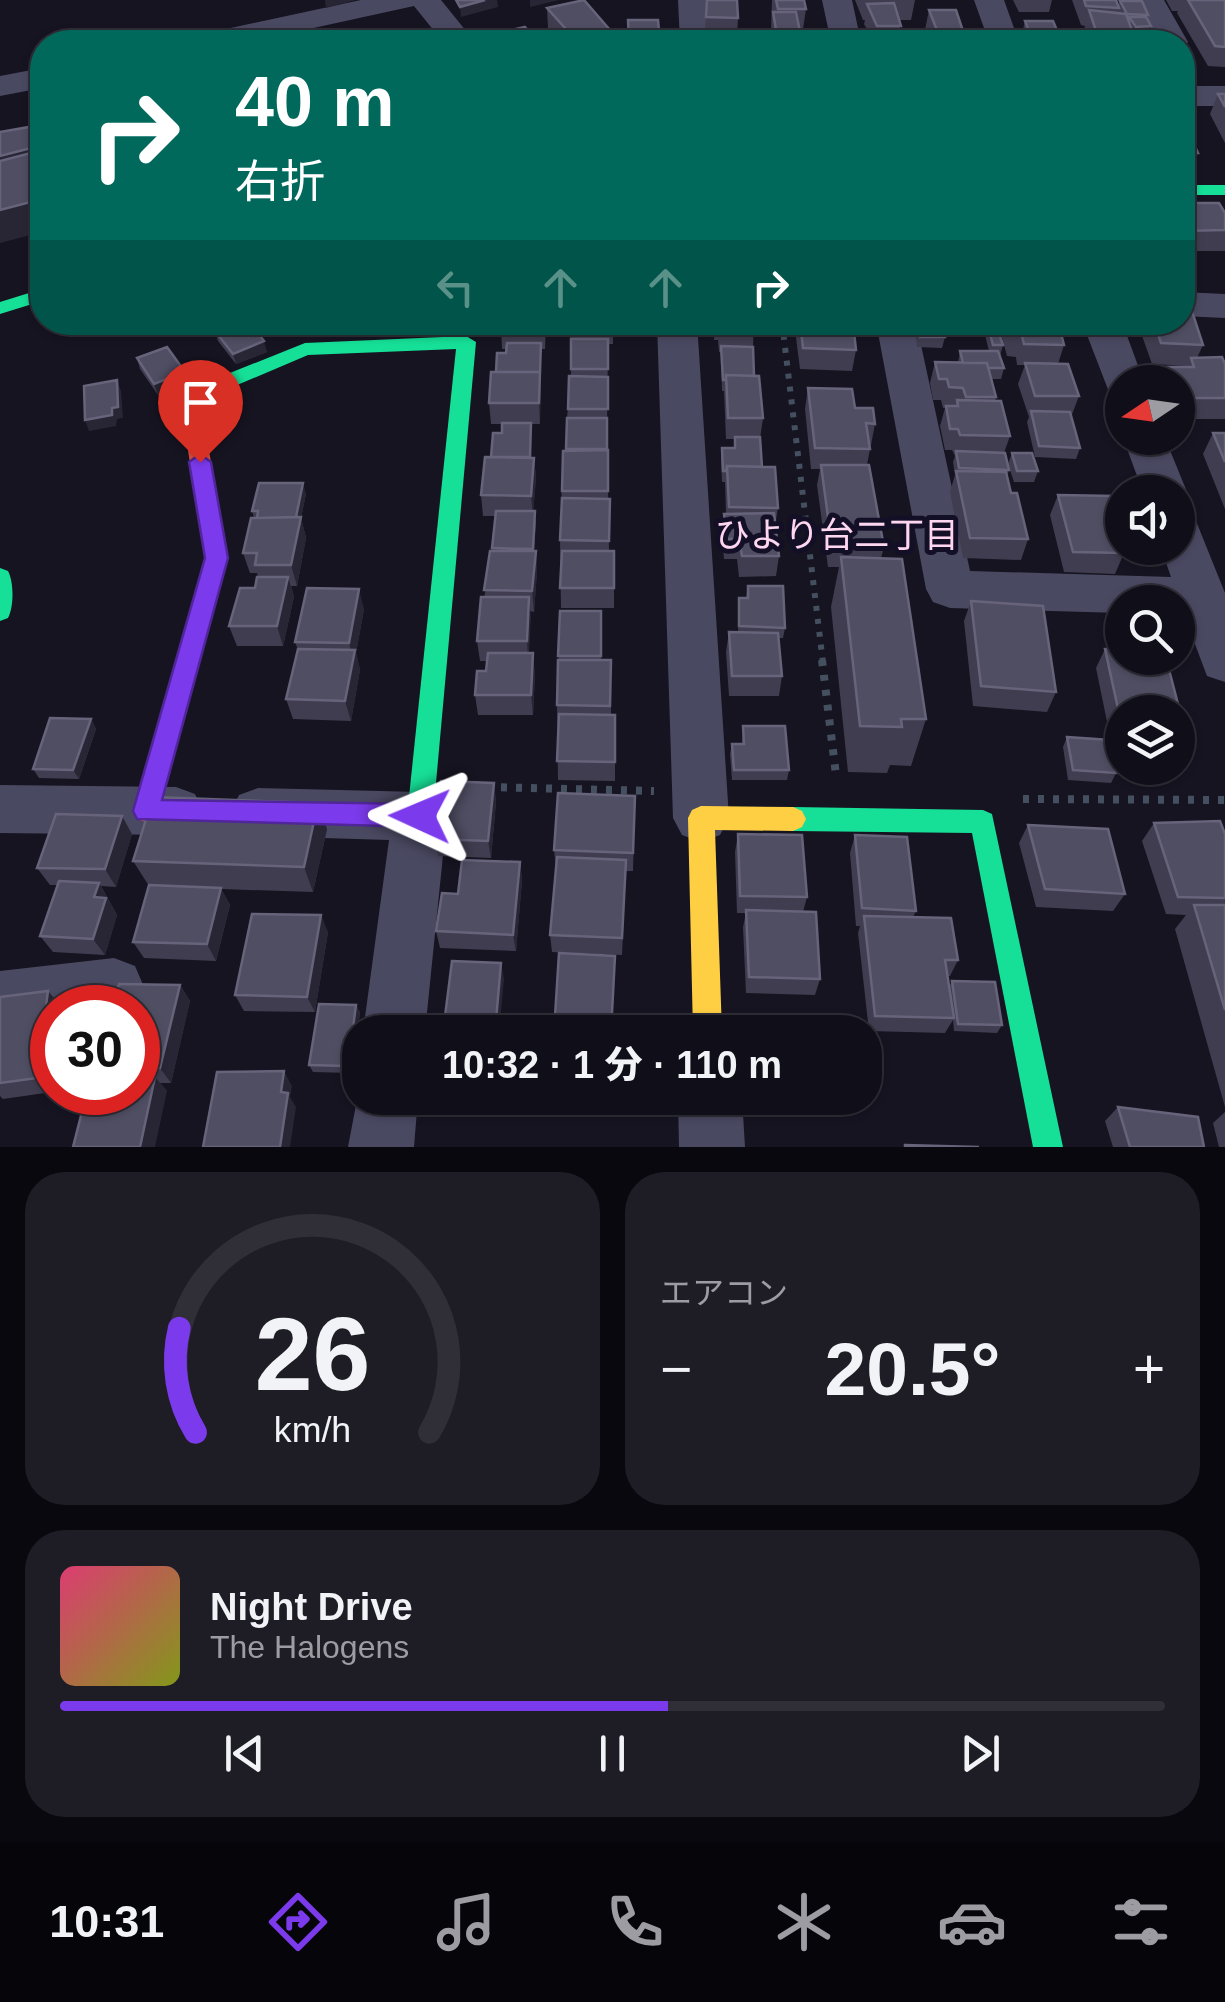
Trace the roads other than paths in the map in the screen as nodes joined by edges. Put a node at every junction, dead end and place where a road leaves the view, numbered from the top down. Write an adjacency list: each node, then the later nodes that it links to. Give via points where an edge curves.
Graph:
1 (403, 0): 7 (street)
2 (425, 0): 8 (street)
3 (692, 0): 9 (street)
4 (837, 0): 10 (street)
5 (989, 0): 11 (street)
6 (1149, 0): 12 (street)
7 (264, 30)
8 (450, 30)
9 (694, 30)
10 (843, 30)
11 (1000, 30)
12 (1165, 30)
13 (30, 80): 14 (street)
14 (0, 86)
15 (1195, 190): 16 (street)
16 (1225, 190)
17 (30, 299): 20 (street)
18 (1195, 305): 19 (street)
19 (1225, 306)
20 (0, 308)
21 (437, 335): 35 (street, via 305,348 189,397 216,558)
22 (467, 335): 32 (street)
23 (676, 335): 33 (street)
24 (899, 335): 29 (street, via 950,589)
25 (1107, 335): 26 (street)
26 (1118, 365)
27 (1191, 565): 29 (street)
28 (0, 577): 30 (street)
29 (1203, 597): 31 (street)
30 (0, 612)
31 (1225, 662)
32 (421, 801): 35 (street); 38 (street)
33 (684, 805): 39 (street); 44 (street, via 983,822)
34 (0, 809): 35 (street)
35 (146, 811)
36 (30, 997): 37 (street)
37 (0, 1001)
38 (396, 1015)
39 (706, 1015)
40 (384, 1115): 42 (street)
41 (711, 1115): 43 (street)
42 (381, 1147)
43 (712, 1147)
44 (1048, 1147)

